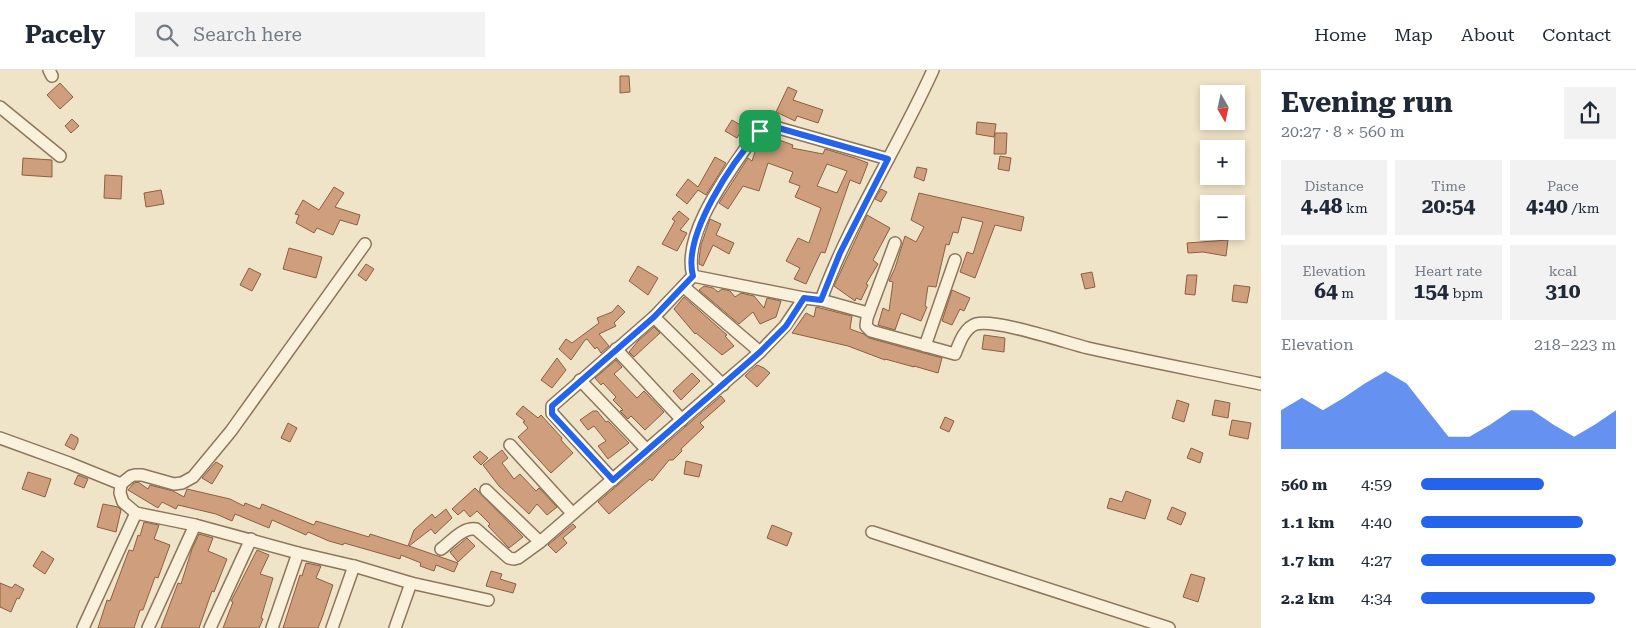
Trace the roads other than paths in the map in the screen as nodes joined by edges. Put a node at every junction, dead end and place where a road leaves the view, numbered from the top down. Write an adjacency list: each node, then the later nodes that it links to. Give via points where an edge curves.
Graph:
1 (933, 70): 4 (street)
2 (0, 107): 3 (street)
3 (60, 156)
4 (888, 159): 8 (street, via 775,127 760,131 714,195 705,213 691,260); 11 (street, via 840,253)
5 (895, 243): 12 (street)
6 (365, 244): 25 (street, via 231,430 193,477 174,484 135,475)
7 (955, 260): 14 (street)
8 (693, 276): 9 (street); 10 (street)
9 (684, 287): 13 (street); 16 (street)
10 (804, 298): 11 (street); 16 (street, via 786,326)
11 (821, 300): 12 (street)
12 (868, 313): 14 (street, via 866,326 871,332)
13 (654, 317): 15 (street); 19 (street)
14 (924, 346): 18 (street, via 955,354 969,328 988,323)
15 (616, 349): 17 (street); 20 (street)
16 (760, 352): 19 (street)
17 (580, 380): 23 (street); 24 (street, via 552,406 552,414)
18 (1261, 384)
19 (723, 385): 20 (street)
20 (682, 420): 23 (street)
21 (0, 438): 25 (street)
22 (510, 445): 28 (street)
23 (646, 450): 24 (street)
24 (613, 480): 28 (street)
25 (120, 484): 27 (street, via 123,502)
26 (486, 490): 32 (street)
27 (136, 513): 29 (street); 38 (street)
28 (572, 513): 32 (street)
29 (195, 525): 31 (street); 39 (street)
30 (872, 532): 44 (street)
31 (251, 539): 34 (street); 40 (street)
32 (540, 542): 33 (street, via 514,559 509,558 472,528 463,531)
33 (441, 549)
34 (298, 553): 35 (street); 41 (street)
35 (354, 566): 36 (street); 42 (street)
36 (411, 583): 37 (street); 43 (street)
37 (488, 600)
38 (83, 628)
39 (148, 628)
40 (210, 628)
41 (272, 628)
42 (332, 628)
43 (395, 628)
44 (1169, 628)

